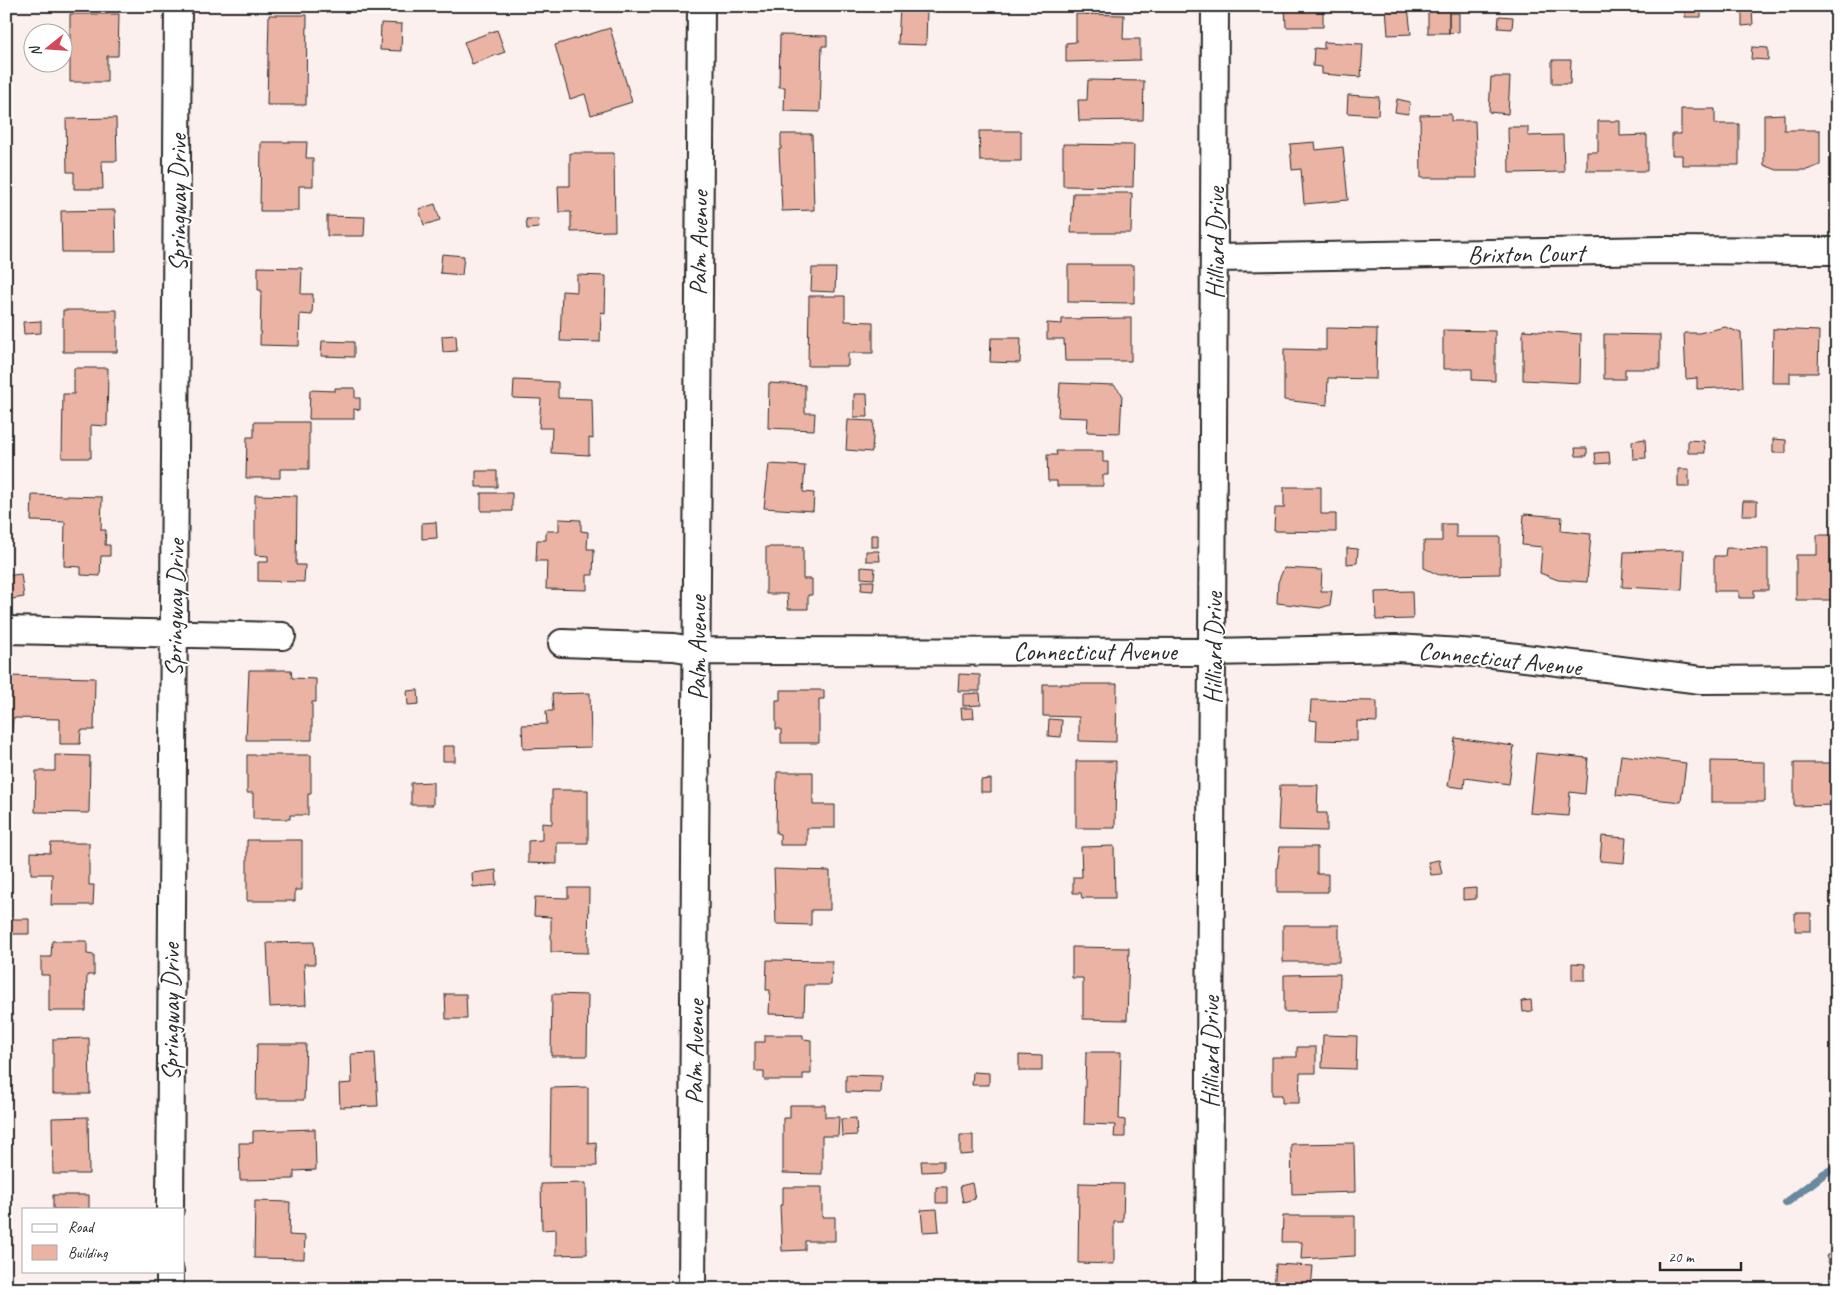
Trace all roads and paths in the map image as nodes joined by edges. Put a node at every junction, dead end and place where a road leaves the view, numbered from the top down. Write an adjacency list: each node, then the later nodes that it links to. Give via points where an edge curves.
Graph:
1 (178, 6): 7 (street, Springway Drive)
2 (701, 6): 10 (street, Palm Avenue)
3 (1215, 6): 5 (street, Hilliard Drive)
4 (1837, 251): 5 (street, Brixton Court, via 1663,250)
5 (1215, 258): 11 (street, Hilliard Drive)
6 (6, 630): 7 (street)
7 (174, 634): 8 (street); 13 (street, Springway Drive)
8 (282, 636)
9 (562, 644): 10 (street, Connecticut Avenue)
10 (698, 651): 11 (street, Connecticut Avenue); 16 (street, Palm Avenue)
11 (1213, 652): 12 (street, Connecticut Avenue, via 1396,648 1493,654 1701,680); 17 (street, Hilliard Drive)
12 (1837, 679)
13 (170, 1208)
14 (170, 1272): 15 (street)
15 (170, 1289)
16 (692, 1289)
17 (1209, 1289)

